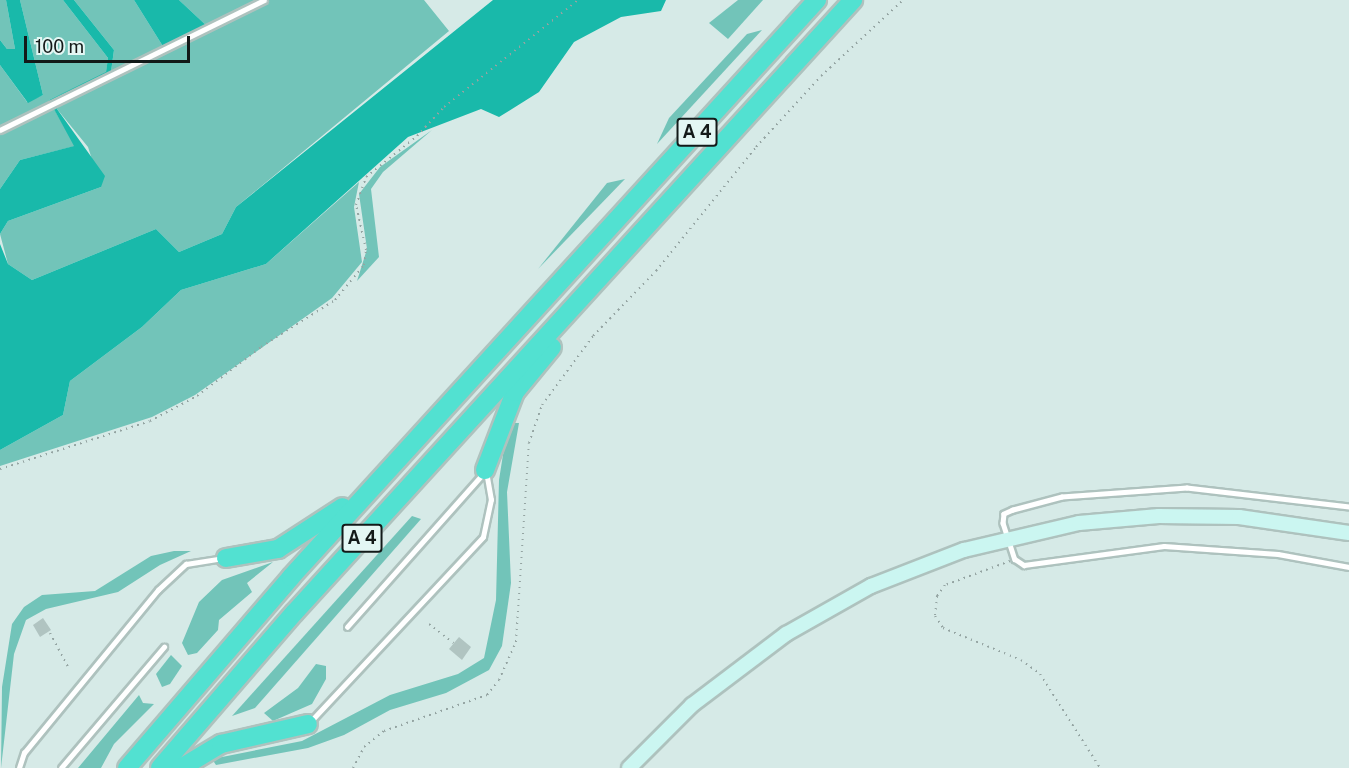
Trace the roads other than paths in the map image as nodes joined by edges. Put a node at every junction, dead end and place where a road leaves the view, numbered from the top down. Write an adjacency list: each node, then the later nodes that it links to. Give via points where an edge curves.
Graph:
1 (264, 0): 4 (lane)
2 (817, 0): 7 (highway, A 4)
3 (853, 0): 5 (highway, A 4)
4 (0, 130)
5 (569, 313): 6 (highway, via 555,344 515,392); 19 (highway, A 4, via 294,613)
6 (485, 470): 13 (lane); 15 (lane, via 492,500 483,537)
7 (384, 474): 11 (highway, via 318,527 278,549); 18 (highway, A 4)
8 (1349, 507): 10 (lane, via 1237,490 1116,492 1062,497 1013,510 1004,514)
9 (1349, 533): 10 (main road, via 1239,518 1159,516)
10 (1008, 537): 12 (lane, via 1015,559 1024,565 1164,546 1278,554); 21 (main road, via 927,562 821,612 742,664)
11 (226, 558): 16 (lane, via 186,564 171,577 24,753)
12 (1349, 567)
13 (347, 627)
14 (164, 647): 17 (lane)
15 (308, 724): 20 (highway, via 221,744)
16 (19, 768)
17 (62, 768)
18 (127, 768)
19 (160, 768)
20 (182, 768)
21 (629, 768)

